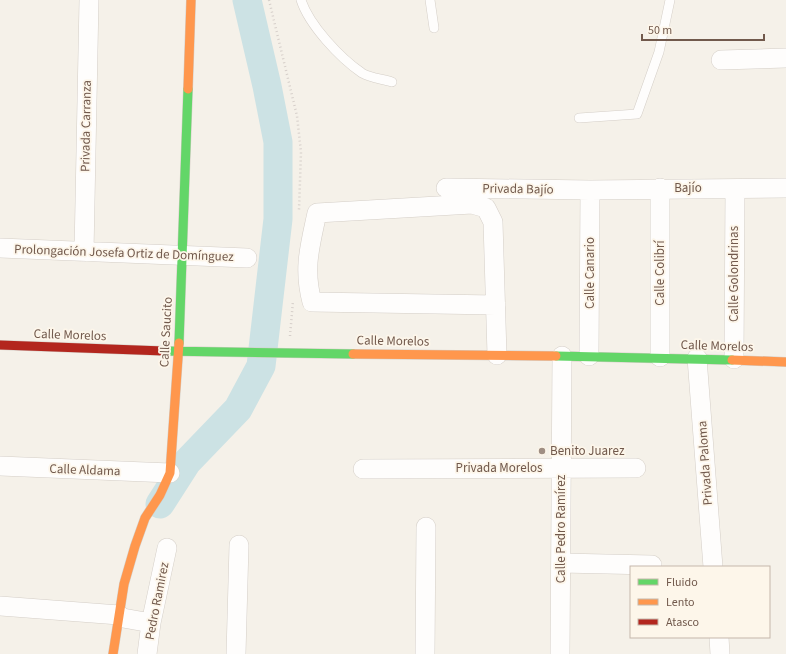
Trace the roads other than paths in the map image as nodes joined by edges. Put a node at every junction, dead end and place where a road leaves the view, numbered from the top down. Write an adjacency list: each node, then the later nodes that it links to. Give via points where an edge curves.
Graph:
1 (89, 0): 17 (street, Privada Carranza)
2 (191, 0): 18 (street, Calle Saucito)
3 (301, 0): 9 (lane, via 305,12 336,51 363,74)
4 (430, 0): 6 (lane)
5 (670, 0): 10 (lane, via 659,52 637,114)
6 (434, 28)
7 (786, 58): 8 (street)
8 (721, 60)
9 (392, 82)
10 (579, 118)
11 (446, 188): 15 (street, Privada Bajío)
12 (660, 188): 13 (street, Bajío); 15 (street, Bajío); 26 (street, Calle Colibrí)
13 (735, 188): 14 (street, Bajío); 28 (street, Calle Golondrinas)
14 (786, 188)
15 (590, 190): 25 (street, Calle Canario)
16 (0, 248): 17 (street, Prolongación Josefa Ortiz de Domínguez)
17 (84, 252): 18 (street, Prolongación Josefa Ortiz de Domínguez)
18 (182, 256): 19 (street, Prolongación Josefa Ortiz de Domínguez); 22 (street, Calle Saucito)
19 (247, 258)
20 (496, 305): 20 (street, via 493,222 486,208 472,204 308,212 307,283 312,302); 23 (street)
21 (0, 345): 22 (street, Calle Morelos)
22 (178, 352): 23 (street, Calle Morelos); 34 (street, Calle Saucito)
23 (497, 355): 24 (street, Calle Morelos)
24 (562, 356): 25 (street, Calle Morelos); 31 (street, Calle Pedro Ramírez)
25 (589, 356): 26 (street, Calle Morelos)
26 (660, 357): 27 (street, Calle Morelos)
27 (697, 358): 28 (street, Calle Morelos); 40 (street, Privada Paloma)
28 (734, 359): 29 (street, Calle Morelos)
29 (786, 362)
30 (0, 466): 34 (street, Calle Aldama)
31 (561, 467): 32 (street, Privada Morelos); 33 (street, Privada Morelos); 38 (street, Calle Pedro Ramírez)
32 (636, 468)
33 (363, 469)
34 (170, 473): 42 (street, Calle Saucito, via 145,518 135,546 124,584)
35 (426, 527): 48 (street)
36 (239, 545): 47 (street)
37 (167, 548): 43 (street, Pedro Ramirez)
38 (561, 563): 39 (street); 49 (street, Calle Pedro Ramírez)
39 (652, 565)
40 (714, 566)
41 (0, 606): 42 (street)
42 (121, 617): 43 (street); 45 (street, Calle Saucito)
43 (148, 622): 46 (street, Pedro Ramirez)
44 (719, 638): 50 (street)
45 (113, 654)
46 (147, 654)
47 (236, 654)
48 (425, 654)
49 (560, 654)
50 (720, 654)

